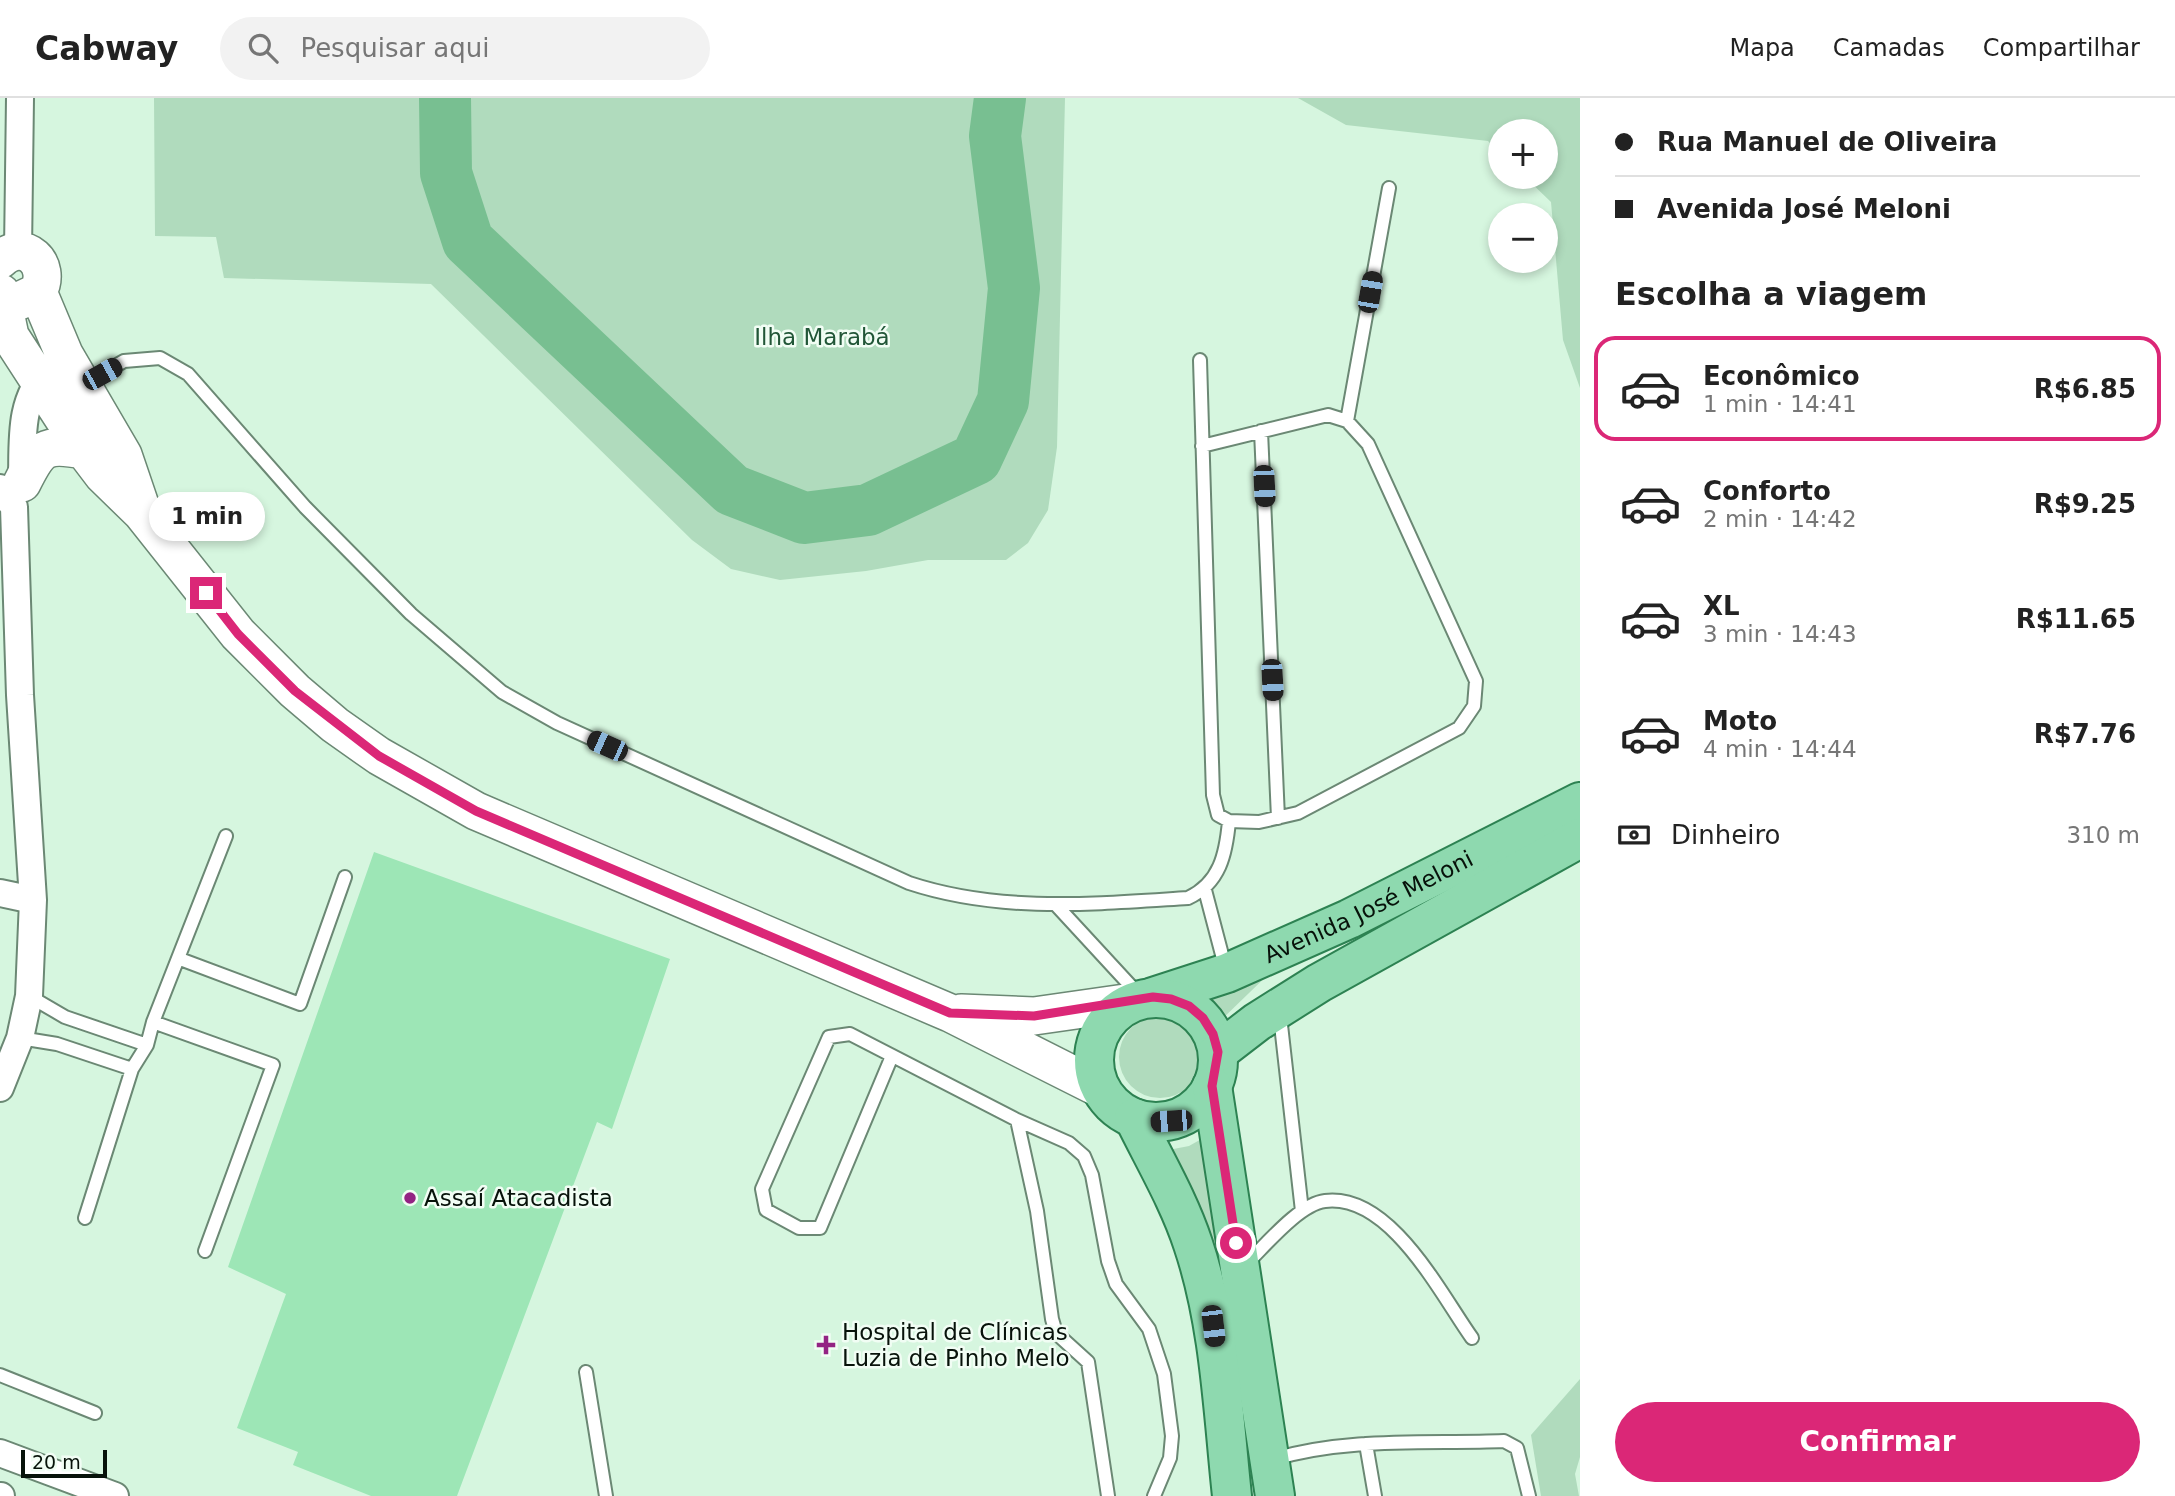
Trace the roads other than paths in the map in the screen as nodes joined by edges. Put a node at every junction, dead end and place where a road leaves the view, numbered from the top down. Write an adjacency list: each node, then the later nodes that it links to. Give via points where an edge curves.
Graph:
1 (20, 98): 3 (street)
2 (1389, 188): 8 (lane)
3 (4, 268): 4 (street, via 15,301 38,292); 6 (street, via 10,336)
4 (64, 354): 6 (street); 7 (street)
5 (1200, 360): 10 (lane)
6 (38, 380): 11 (street); 12 (street, via 25,409)
7 (80, 386): 13 (street, via 123,456); 24 (lane, via 136,360 160,358 188,374 305,507 411,614 502,692 557,723 909,883 949,897)
8 (1347, 421): 9 (lane, via 1328,415); 16 (lane, via 1368,444 1476,681 1474,706 1459,728 1298,813)
9 (1261, 431): 10 (lane); 16 (lane)
10 (1202, 446): 17 (lane, via 1213,794 1218,816)
11 (84, 450): 12 (street, via 45,448); 13 (street)
12 (12, 492): 14 (street)
13 (142, 513): 30 (street, Avenida José Meloni, via 238,634 295,691 379,756 476,811)
14 (8, 563): 23 (street)
15 (1580, 802): 26 (main road, Avenida José Meloni, via 1349,919)
16 (1278, 818): 17 (lane)
17 (1229, 821): 21 (lane, via 1227,847)
18 (226, 836): 25 (lane)
19 (1580, 838): 29 (main road, Avenida José Meloni)
20 (345, 877): 25 (lane, via 300,1004)
21 (1205, 890): 24 (lane, via 1188,898); 26 (lane)
22 (0, 893): 23 (street)
23 (33, 900): 27 (street)
24 (1057, 906): 28 (lane)
25 (180, 958): 31 (lane)
26 (1227, 974): 28 (main road, Avenida José Meloni)
27 (29, 996): 32 (street); 33 (lane, via 65,1017)
28 (1142, 999): 30 (street, Avenida José Meloni, via 1034,1016); 36 (main road, via 1180,1002 1203,1018 1213,1034); 38 (main road, via 1114,1013 1101,1029 1094,1048 1094,1069)
29 (1279, 1008): 36 (main road, Avenida José Meloni); 41 (lane)
30 (950, 1013): 38 (street, Avenida José Meloni)
31 (153, 1022): 33 (lane); 43 (lane, via 273,1065)
32 (20, 1038): 35 (lane, via 57,1044); 37 (street)
33 (147, 1045): 35 (lane)
34 (892, 1056): 34 (lane, via 850,1034 829,1037 762,1189 766,1210 799,1228 820,1228); 40 (lane)
35 (132, 1069): 42 (lane)
36 (1215, 1069): 39 (main road, via 1202,1101 1171,1121); 44 (main road)
37 (0, 1088)
38 (1101, 1089): 39 (main road, via 1121,1112)
39 (1135, 1118): 56 (main road, via 1193,1241 1204,1282)
40 (1017, 1120): 54 (lane, via 1037,1211 1052,1319 1056,1333 1087,1362); 55 (lane, via 1069,1143 1084,1156 1116,1284 1149,1329 1157,1348 1172,1436 1167,1471)
41 (1302, 1211): 44 (lane); 45 (lane, via 1324,1201 1348,1203 1380,1216 1402,1238)
42 (85, 1218)
43 (205, 1251)
44 (1240, 1269): 51 (main road)
45 (1472, 1338)
46 (586, 1372): 53 (lane)
47 (0, 1375): 48 (lane)
48 (95, 1413)
49 (1366, 1444): 51 (lane, via 1307,1449); 57 (lane); 58 (lane, via 1509,1442 1517,1448)
50 (0, 1453): 52 (street)
51 (1273, 1478)
52 (115, 1496)
53 (606, 1496)
54 (1108, 1496)
55 (1154, 1496)
56 (1232, 1496)
57 (1375, 1496)
58 (1529, 1496)

